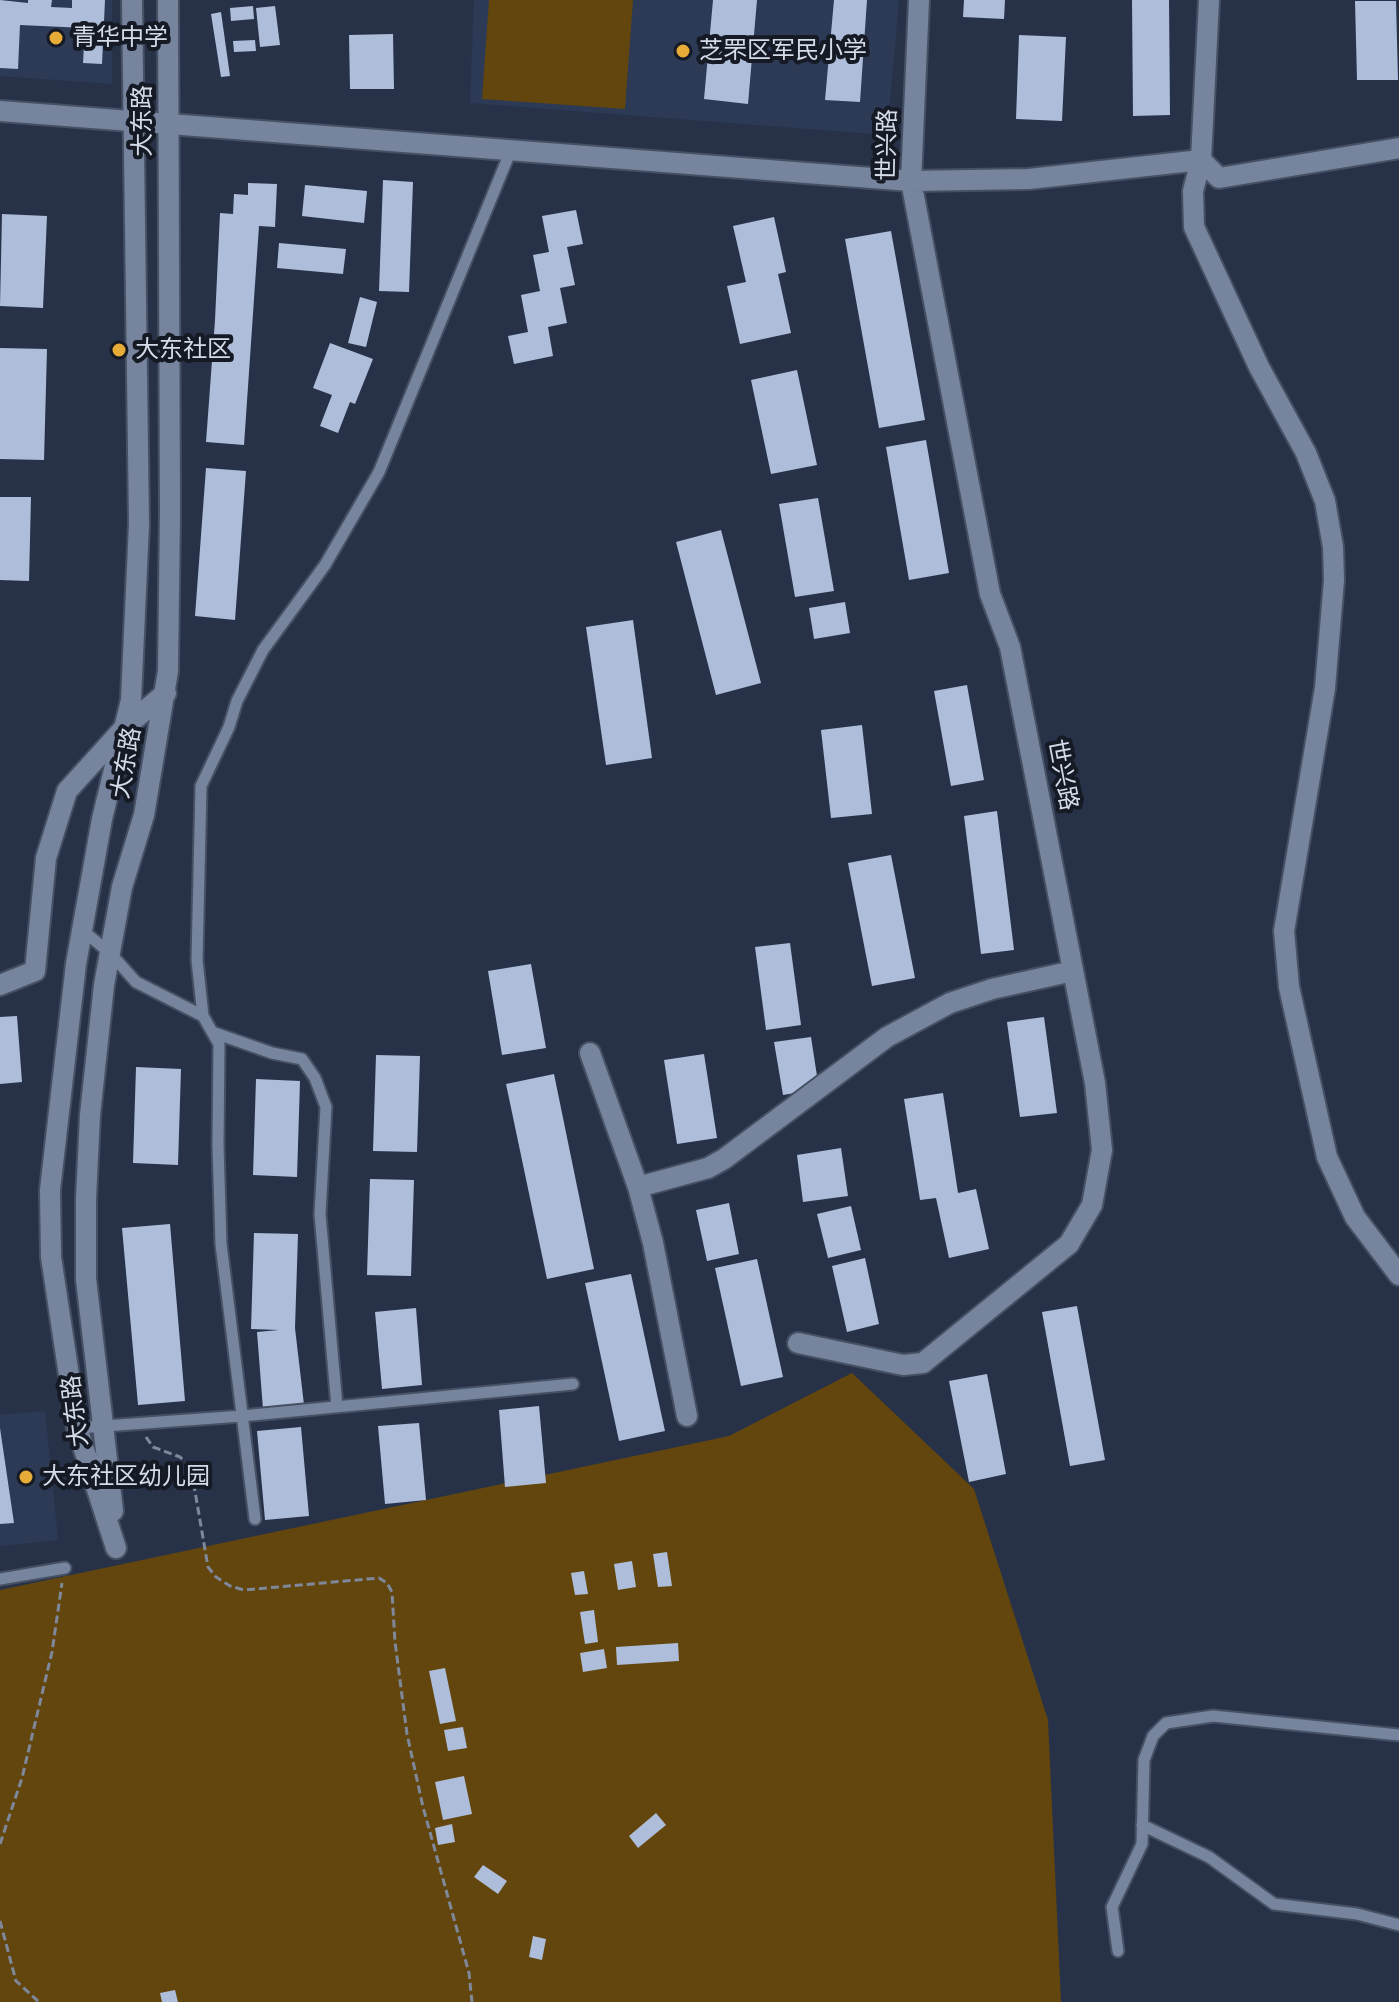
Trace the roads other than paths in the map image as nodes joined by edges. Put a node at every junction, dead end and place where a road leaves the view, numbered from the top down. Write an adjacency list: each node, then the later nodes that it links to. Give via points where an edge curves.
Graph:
1 (132, 0): 6 (street, 大东路)
2 (168, 0): 11 (street, 大东路)
3 (919, 0): 10 (street, 世兴路)
4 (1209, 0): 9 (street)
5 (0, 111): 6 (street)
6 (133, 121): 8 (street); 12 (street, 大东路, via 139,524 131,700)
7 (1399, 148): 9 (street, via 1219,178)
8 (511, 150): 10 (street); 17 (lane, via 379,472 325,565 263,650 201,786 197,960)
9 (1201, 160): 10 (street, via 1029,179); 21 (street, via 1193,191 1194,227 1325,501 1334,580 1325,688 1284,931 1289,987 1327,1157 1355,1217)
10 (911, 181): 15 (street, 世兴路, via 990,594 1010,647)
11 (166, 693): 12 (street); 14 (street, 大东路, via 144,815 122,887)
12 (125, 727): 13 (street, 大东路); 16 (street, via 67,791 46,858 35,971)
13 (82, 930): 14 (lane); 28 (street, 大东路, via 50,1190 51,1257)
14 (110, 953): 17 (lane, via 136,982); 27 (street, 大东路, via 93,1086 86,1199 86,1279)
15 (1073, 971): 20 (street, via 950,1003 887,1037 724,1159); 22 (street, 世兴路, via 1102,1150 1092,1205 1069,1244 923,1363 903,1365)
16 (0, 985)
17 (203, 1016): 18 (lane)
18 (212, 1032): 24 (lane, via 302,1059 326,1107 320,1214); 25 (lane, via 219,1044 221,1244)
19 (590, 1053): 20 (street)
20 (638, 1187): 26 (street)
21 (1399, 1275)
22 (798, 1343)
23 (573, 1384): 24 (lane)
24 (337, 1407): 25 (lane)
25 (242, 1416): 27 (lane); 29 (lane)
26 (687, 1416)
27 (105, 1425): 28 (lane); 28 (street, 大东路, via 116,1548)
28 (77, 1428)
29 (255, 1519)
30 (65, 1568): 31 (lane)
31 (0, 1579)
32 (1399, 1735): 33 (lane, via 1213,1716 1166,1723 1153,1736 1144,1760)
33 (1142, 1825): 34 (lane, via 1209,1857 1274,1904); 35 (lane, via 1142,1844 1112,1907)
34 (1399, 1925)
35 (1118, 1951)

